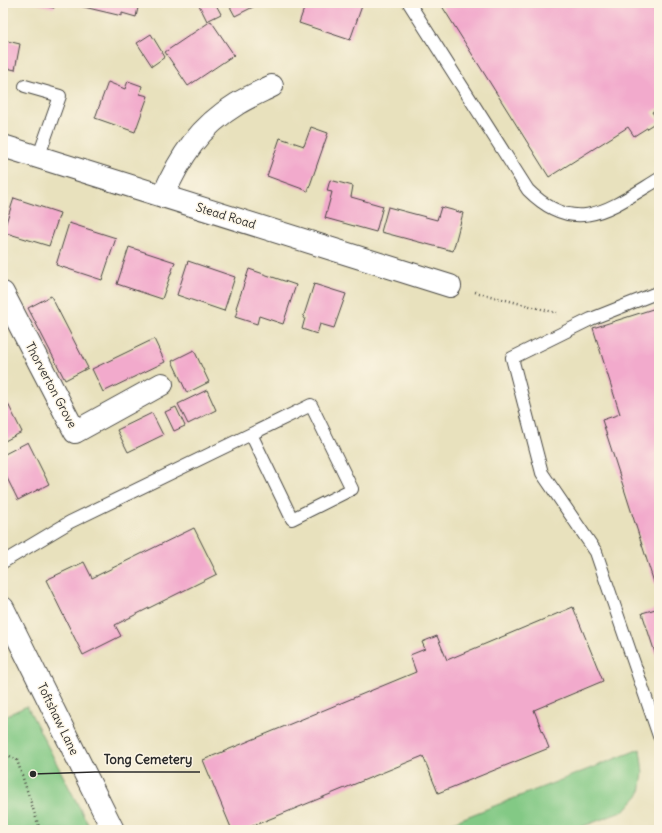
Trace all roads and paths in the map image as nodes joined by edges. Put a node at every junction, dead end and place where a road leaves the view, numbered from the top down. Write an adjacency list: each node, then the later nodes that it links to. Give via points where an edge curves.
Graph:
1 (409, 3): 6 (lane, via 528,190 539,201 553,210 585,215 601,212 616,205)
2 (25, 86): 5 (lane, via 60,96)
3 (272, 86): 7 (street, via 236,104 210,124 186,150)
4 (3, 146): 5 (street, Stead Road)
5 (38, 158): 7 (street, Stead Road)
6 (659, 179)
7 (163, 196): 8 (street, Stead Road)
8 (450, 286): 11 (path)
9 (659, 292): 16 (lane, via 591,319 512,358 542,473 596,552)
10 (3, 293): 12 (street, Thorverton Grove, via 75,432)
11 (558, 313)
12 (162, 384)
13 (251, 434): 13 (lane, via 292,519 352,489 311,404); 14 (lane, via 70,522)
14 (3, 562)
15 (3, 608): 19 (street, Toftshaw Lane)
16 (659, 736)
17 (3, 754): 18 (path, via 17,760)
18 (40, 830)
19 (113, 830)

